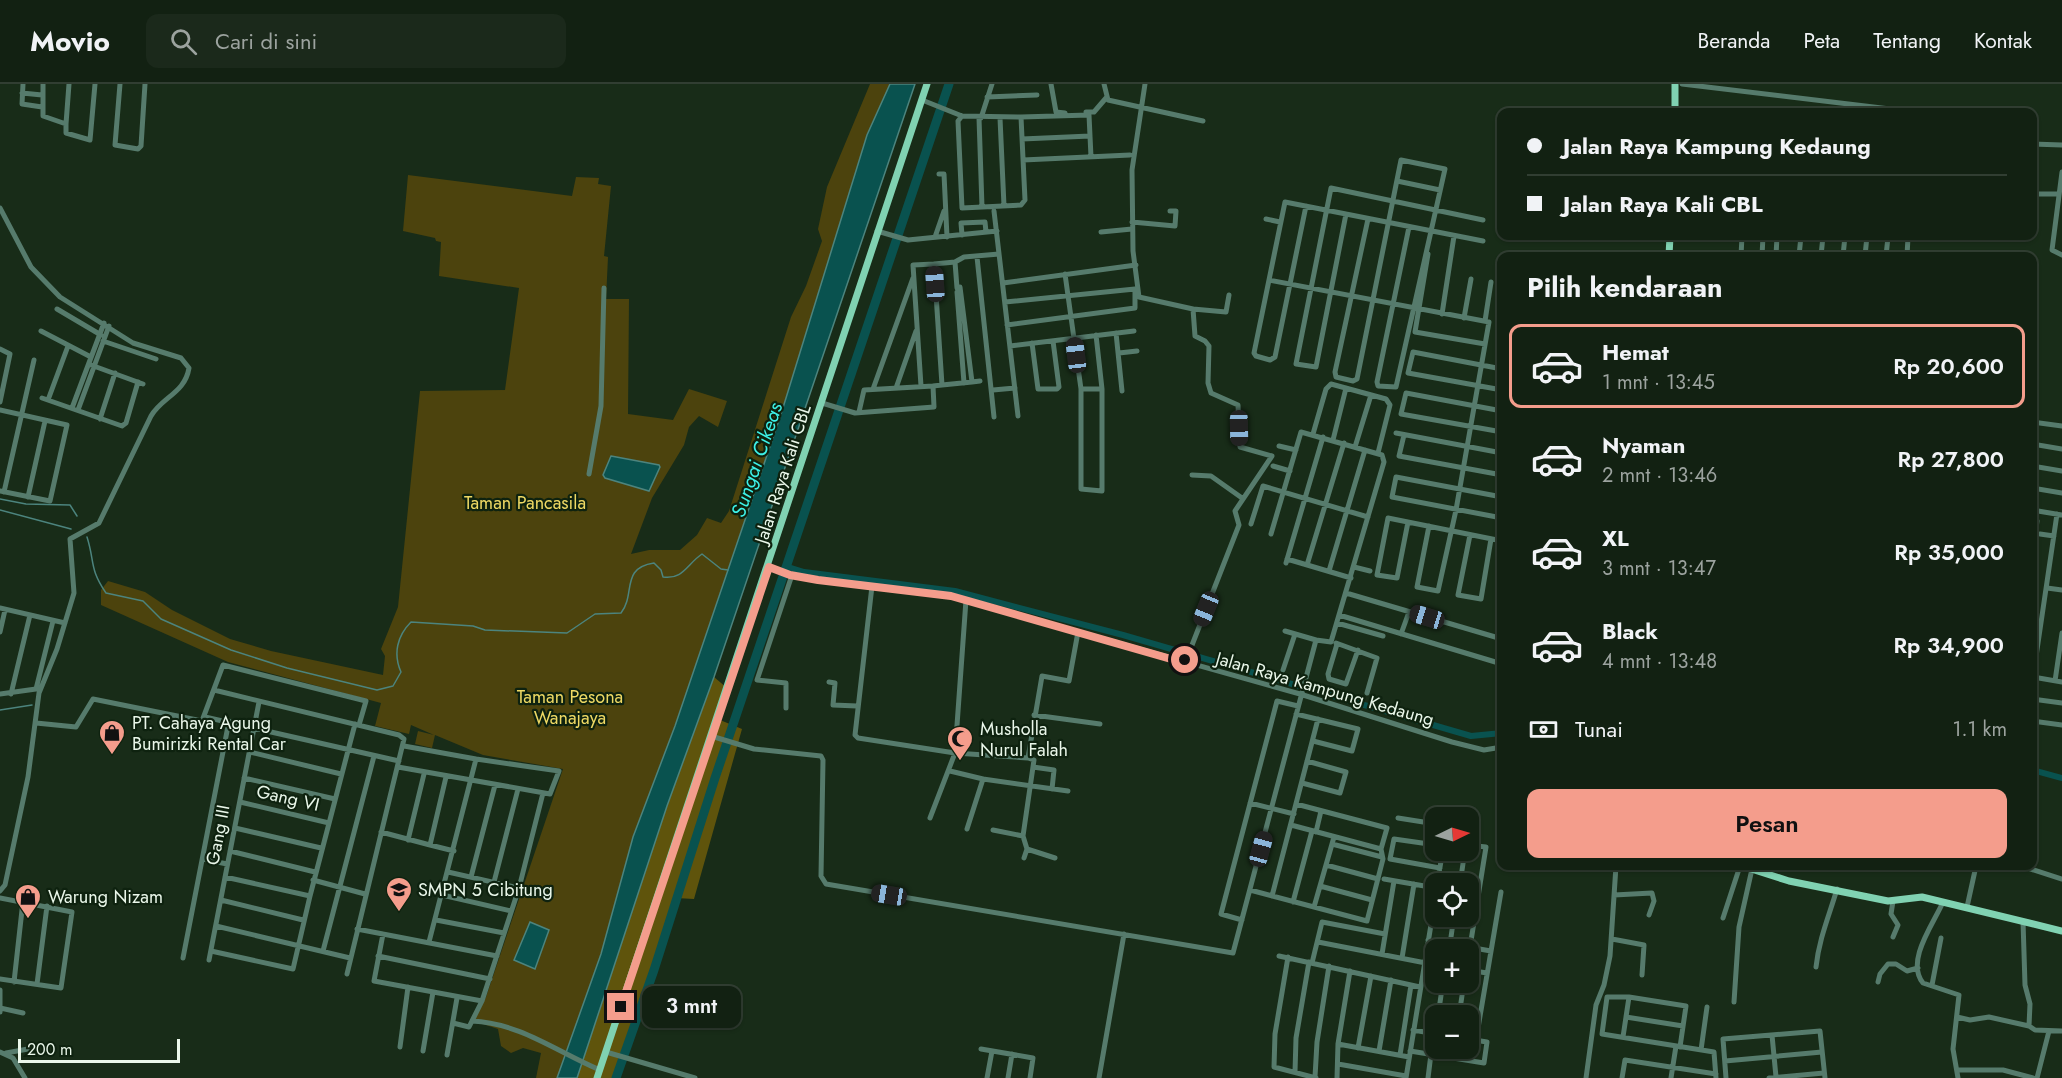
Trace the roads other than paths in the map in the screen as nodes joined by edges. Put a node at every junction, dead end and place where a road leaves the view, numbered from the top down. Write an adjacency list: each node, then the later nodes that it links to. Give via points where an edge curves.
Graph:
1 (23, 84): 14 (street)
2 (43, 84): 15 (street)
3 (69, 84): 29 (street)
4 (95, 84): 29 (street, via 90,140 69,135)
5 (120, 84): 6 (street, via 115,145 138,149)
6 (146, 84)
7 (927, 84): 19 (main road, Jalan Raya Kali CBL)
8 (992, 84): 17 (street)
9 (1051, 84): 18 (street, via 1056,112 1094,112)
10 (1104, 84): 18 (street)
11 (1145, 84): 20 (street)
12 (1676, 84): 22 (main road)
13 (1682, 84): 23 (street)
14 (22, 93): 15 (street); 21 (street, via 23,105)
15 (42, 95): 21 (street)
16 (1037, 95): 17 (street)
17 (987, 97): 26 (street)
18 (1106, 98): 20 (street)
19 (922, 100): 24 (street); 62 (main road, Jalan Raya Kali CBL)
20 (1141, 106): 28 (street); 57 (street, via 1132,170)
21 (42, 107): 29 (street, via 43,116)
22 (1675, 108)
23 (1882, 108)
24 (962, 116): 26 (street); 47 (street, via 958,121 961,204 962,208)
25 (1021, 117): 27 (street); 30 (street, via 1089,115); 31 (street)
26 (980, 118): 27 (street); 47 (street)
27 (1000, 118): 45 (street)
28 (1203, 121)
29 (66, 124)
30 (1090, 136): 31 (street); 35 (street)
31 (1022, 139): 36 (street)
32 (2037, 144): 33 (street)
33 (2062, 145)
34 (1130, 155): 35 (street)
35 (1091, 157): 36 (street)
36 (1023, 160): 45 (street, via 1025,200 1021,205)
37 (2062, 172): 42 (street)
38 (939, 174): 44 (street, via 944,174)
39 (1397, 181): 40 (street); 40 (street, via 1401,160 1445,169); 43 (street)
40 (1440, 190): 50 (street)
41 (2037, 194): 42 (street)
42 (2058, 194): 73 (street, via 2052,250)
43 (1393, 201): 49 (street, via 1331,188); 50 (street); 59 (street)
44 (946, 206): 69 (street); 70 (street)
45 (1004, 206): 47 (street)
46 (1305, 206): 49 (street); 58 (street, via 1285,202); 84 (street)
47 (982, 207)
48 (0, 208): 102 (street, via 31,267 73,307)
49 (1326, 210): 53 (street); 87 (street)
50 (1436, 210): 56 (street); 66 (street)
51 (994, 211): 63 (street)
52 (1170, 211): 57 (street, via 1176,211 1178,226)
53 (1346, 214): 55 (street); 88 (street)
54 (1266, 219): 58 (street)
55 (1368, 219): 59 (street); 91 (street)
56 (1483, 220)
57 (1132, 222): 61 (street)
58 (1280, 222): 81 (street)
59 (1389, 223): 60 (street); 92 (street)
60 (1410, 228): 66 (street); 94 (street)
61 (1132, 230): 65 (street); 77 (street)
62 (877, 231): 69 (street, via 908,240); 145 (main road, Jalan Raya Kali CBL)
63 (997, 231): 64 (street); 72 (street)
64 (986, 232): 67 (street); 67 (street, via 985,222 961,223)
65 (1101, 232)
66 (1431, 232): 68 (street); 97 (street)
67 (962, 235): 70 (street)
68 (1454, 236): 71 (street); 98 (street)
69 (936, 237): 70 (street)
70 (946, 237)
71 (1483, 241)
72 (999, 254): 74 (street); 83 (street)
73 (2062, 255)
74 (977, 257): 75 (street); 140 (street)
75 (955, 262): 76 (street); 86 (street)
76 (934, 264): 78 (street, via 913,265); 130 (street)
77 (1136, 265): 79 (street); 96 (street, via 1139,297)
78 (914, 274): 104 (street); 137 (street)
79 (1065, 274): 83 (street); 89 (street)
80 (1471, 279): 100 (street)
81 (1269, 280): 84 (street); 84 (street, via 1254,353 1270,360 1275,357)
82 (1491, 282): 101 (street)
83 (1003, 283): 93 (street)
84 (1290, 284): 87 (street)
85 (604, 288): 180 (street, via 602,397)
86 (957, 288): 128 (street, via 960,287); 129 (street)
87 (1311, 288): 88 (street); 88 (street, via 1294,363 1312,368 1316,367)
88 (1331, 292): 91 (street)
89 (1069, 296): 93 (street); 99 (street); 99 (street, via 1132,287 1137,307)
90 (1229, 296): 96 (street, via 1226,312)
91 (1351, 296): 92 (street); 92 (street, via 1335,372 1336,377 1353,381 1357,379)
92 (1374, 301): 94 (street)
93 (1005, 302): 103 (street)
94 (1393, 305): 97 (street); 97 (street, via 1377,384 1392,389 1396,387)
95 (57, 309): 108 (street)
96 (1193, 309): 190 (street, via 1195,336 1209,346 1209,388 1214,396 1238,405 1240,447 1272,456)
97 (1417, 310): 98 (street); 114 (street, via 1415,332)
98 (1442, 314): 100 (street)
99 (1071, 316): 103 (street); 110 (street)
100 (1464, 318): 101 (street)
101 (1485, 321): 114 (street, via 1489,322)
102 (106, 325): 108 (street); 111 (street); 226 (street, via 133,343 181,358 189,368 181,389 158,405 151,416 101,520 93,529 74,535 70,543 75,589)
103 (1007, 325): 116 (street)
104 (917, 327): 133 (street); 134 (street)
105 (41, 331): 115 (street)
106 (1134, 331): 107 (street)
107 (1116, 333): 109 (street); 119 (street)
108 (99, 334): 111 (street); 120 (street)
109 (1096, 335): 110 (street); 138 (street)
110 (1074, 337): 112 (street); 141 (street)
111 (104, 339): 121 (street); 124 (street)
112 (1053, 341): 113 (street); 113 (street, via 1058,389 1038,389)
113 (1032, 343): 116 (street)
114 (1485, 344): 123 (street)
115 (68, 346): 120 (street); 147 (street, via 45,399)
116 (1010, 346): 135 (street)
117 (0, 349): 144 (street, via 10,354)
118 (1137, 351): 119 (street)
119 (1119, 353): 142 (street)
120 (88, 359): 124 (street); 147 (street)
121 (156, 359)
122 (34, 360): 151 (street)
123 (1481, 365): 125 (street); 132 (street); 132 (street, via 1413,352 1408,373)
124 (94, 366): 126 (street); 147 (street)
125 (1497, 368)
126 (115, 373): 154 (street); 154 (street, via 141,383 124,425)
127 (980, 381): 128 (street)
128 (972, 382): 129 (street)
129 (964, 383): 130 (street)
130 (942, 385): 131 (street)
131 (933, 386): 133 (street); 150 (street, via 934,407)
132 (1478, 386): 139 (street); 146 (street)
133 (921, 387): 134 (street)
134 (896, 388): 137 (street)
135 (1015, 388): 140 (street); 152 (street)
136 (1347, 388): 143 (street); 160 (street, via 1331,384 1326,389); 164 (street)
137 (873, 389): 150 (street, via 864,390)
138 (1102, 389): 141 (street); 141 (street, via 1102,491 1081,489)
139 (1497, 389)
140 (993, 390): 153 (street)
141 (1081, 390)
142 (1122, 391)
143 (1371, 395): 168 (street); 174 (street, via 1386,399 1390,405)
144 (0, 402)
145 (822, 403): 150 (street); 210 (main road, Jalan Raya Kali CBL)
146 (1474, 406): 149 (street); 157 (street); 157 (street, via 1406,393 1401,414)
147 (75, 409): 154 (street)
148 (0, 410): 151 (street)
149 (1497, 410)
150 (859, 412)
151 (22, 415): 155 (street); 185 (street)
152 (1018, 416)
153 (994, 417)
154 (100, 419)
155 (45, 421): 189 (street); 189 (street, via 67,425 65,436 50,501)
156 (2037, 423): 158 (street)
157 (1471, 426): 159 (street); 169 (street)
158 (2062, 426)
159 (1497, 431)
160 (1313, 434): 163 (street); 171 (street, via 1301,432)
161 (1396, 434): 162 (street)
162 (1404, 435): 169 (street); 177 (street, via 1400,456)
163 (1323, 437): 164 (street); 191 (street)
164 (1333, 440): 165 (street)
165 (1344, 443): 168 (street); 192 (street)
166 (2037, 445): 170 (street)
167 (1279, 446): 171 (street)
168 (1356, 447): 172 (street)
169 (1468, 448): 173 (street); 177 (street)
170 (2062, 449)
171 (1296, 450): 178 (street)
172 (1365, 450): 174 (street); 194 (street)
173 (1497, 452)
174 (1377, 453): 197 (street, via 1384,462)
175 (1273, 466): 178 (street)
176 (2037, 467): 179 (street)
177 (1464, 468): 182 (street); 183 (street)
178 (1290, 471): 186 (street)
179 (2062, 471)
180 (589, 474)
181 (1192, 474): 190 (street, via 1211,476)
182 (1497, 474)
183 (1460, 488): 188 (street); 193 (street); 193 (street, via 1396,477 1392,497)
184 (2037, 489): 187 (street)
185 (2, 492): 189 (street)
186 (1284, 492): 191 (street); 200 (street, via 1263,486); 203 (street)
187 (2062, 493)
188 (1497, 496)
189 (28, 497)
190 (1242, 498): 240 (street, via 1235,512 1239,525)
191 (1305, 498): 192 (street); 209 (street, via 1286,561)
192 (1326, 505): 194 (street); 209 (street)
193 (1456, 510): 198 (street); 202 (street)
194 (1348, 511): 197 (street); 212 (street)
195 (2038, 511): 196 (street)
196 (2060, 514): 206 (street)
197 (1368, 517): 211 (street)
198 (1497, 517)
199 (1408, 522): 199 (street, via 1397,578 1377,575 1388,518); 201 (street)
200 (1251, 524)
201 (1429, 526): 202 (street); 202 (street, via 1417,588 1438,591)
202 (1451, 531): 205 (street)
203 (1271, 534)
204 (2040, 534): 206 (street)
205 (1470, 535): 207 (street); 207 (street, via 1458,595 1481,599)
206 (2054, 536): 217 (street)
207 (1491, 539): 208 (street)
208 (1497, 540)
209 (1307, 565): 212 (street)
210 (769, 567): 214 (street, Jalan Raya Kampung Kedaung); 269 (main road, Jalan Raya Kali CBL)
211 (1354, 567): 213 (street); 215 (street)
212 (1329, 571): 215 (street)
213 (1370, 571)
214 (791, 575): 216 (street, Jalan Raya Kampung Kedaung); 257 (street, via 757,680 786,683)
215 (1351, 578): 219 (street)
216 (872, 586): 220 (street, Jalan Raya Kampung Kedaung); 255 (street)
217 (2047, 588): 218 (street); 239 (street)
218 (2062, 590)
219 (1346, 593): 222 (street); 224 (street)
220 (966, 600): 230 (street, Jalan Raya Kampung Kedaung); 275 (street)
221 (2, 609): 223 (street); 229 (street)
222 (1409, 612): 233 (street); 235 (street)
223 (30, 615): 225 (street); 251 (street)
224 (1340, 615): 227 (street); 233 (street)
225 (53, 621): 226 (street); 251 (street, via 36,689)
226 (65, 623): 264 (street, via 39,693)
227 (1337, 623): 234 (street); 237 (street)
228 (1285, 631): 232 (street)
229 (0, 632)
230 (1078, 632): 240 (street, Jalan Raya Kampung Kedaung); 259 (street, via 1070,681 1042,676)
231 (2062, 633): 244 (street)
232 (1294, 634): 236 (street); 242 (street)
233 (1401, 634): 241 (street)
234 (1383, 636)
235 (1497, 638)
236 (1316, 640): 237 (street); 248 (street)
237 (1334, 643): 238 (street); 238 (street, via 1329,679 1346,684)
238 (1358, 650): 249 (street, via 1377,658)
239 (2037, 652)
240 (1185, 662): 248 (street, Jalan Raya Kampung Kedaung)
241 (1497, 663)
242 (1283, 670)
243 (2037, 678): 244 (street)
244 (2055, 681): 246 (street)
245 (829, 682): 255 (street, via 835,683 833,705)
246 (2062, 682)
247 (214, 690): 253 (street); 260 (street); 265 (street, via 223,664 366,701)
248 (1301, 691): 256 (street); 272 (street, Jalan Raya Kampung Kedaung, via 1452,742 1484,750)
249 (1367, 693)
250 (0, 694): 251 (street)
251 (11, 694)
252 (2037, 700): 254 (street)
253 (259, 702): 265 (street); 268 (street, Gang III)
254 (2062, 703)
255 (857, 706): 275 (street, via 854,732 858,738)
256 (1298, 706): 258 (street); 298 (street, via 1276,701)
257 (786, 708)
258 (1296, 714): 261 (street); 300 (street)
259 (1034, 715): 266 (street); 277 (street)
260 (205, 717): 262 (street); 264 (street, via 194,721 92,699 74,728)
261 (1318, 719): 270 (street); 270 (street, via 1358,729 1352,751)
262 (229, 721): 268 (street); 328 (street)
263 (2037, 722): 267 (street)
264 (36, 723): 354 (street, via 24,798 5,885)
265 (357, 724): 271 (street, via 399,735); 273 (street)
266 (1100, 724)
267 (2062, 725)
268 (254, 726): 273 (street); 274 (street, Gang III)
269 (711, 736): 386 (street, via 754,749 821,756 820,876 826,884); 463 (main road, Jalan Raya Kali CBL)
270 (1313, 741): 279 (street)
271 (404, 746): 278 (street); 280 (street)
272 (1497, 748)
273 (347, 749): 276 (street); 283 (street)
274 (250, 753): 283 (street); 286 (street, Gang III)
275 (955, 753): 277 (street); 282 (street)
276 (374, 756): 280 (street); 350 (street)
277 (1028, 758): 281 (street, via 1034,760)
278 (476, 759): 288 (street); 295 (street, via 559,771 550,795)
279 (1307, 761): 289 (street); 289 (street, via 1346,772 1340,793)
280 (398, 764): 284 (street); 312 (street)
281 (1033, 767): 291 (street); 293 (street, via 1054,770)
282 (950, 771): 287 (street); 303 (street)
283 (341, 774): 296 (street)
284 (424, 774): 285 (street); 315 (street)
285 (446, 777): 288 (street); 318 (street)
286 (244, 778): 296 (street); 297 (street, Gang III)
287 (983, 779): 291 (street); 309 (street)
288 (471, 781): 290 (street); 323 (street)
289 (1302, 783): 299 (street)
290 (495, 785): 292 (street); 342 (street)
291 (1031, 786): 293 (street); 313 (street)
292 (518, 789): 295 (street); 347 (street)
293 (1052, 789): 294 (street)
294 (1068, 791)
295 (543, 793): 352 (street)
296 (335, 799): 306 (street)
297 (240, 802): 306 (street, Gang VI); 308 (street, Gang III)
298 (1250, 803): 300 (street); 379 (street, via 1221,914)
299 (1296, 804): 301 (street); 302 (street)
300 (1272, 808): 302 (street); 355 (street)
301 (1321, 811): 311 (street); 322 (street, via 1387,828)
302 (1294, 814): 307 (street)
303 (930, 818)
304 (1398, 818): 305 (street)
305 (1425, 822)
306 (329, 823): 320 (street)
307 (1291, 825): 311 (street); 361 (street)
308 (235, 828): 320 (street); 324 (street, Gang III)
309 (967, 829)
310 (993, 830): 313 (street)
311 (1314, 831): 314 (street); 367 (street)
312 (381, 832): 315 (street); 357 (street)
313 (1023, 836): 321 (street)
314 (1334, 837): 317 (street); 322 (street)
315 (408, 840): 318 (street)
316 (1425, 843): 332 (street, via 1394,839 1390,859)
317 (1332, 844): 325 (street); 331 (street)
318 (430, 845): 323 (street)
319 (1479, 846): 390 (street, via 1486,847)
320 (321, 848): 338 (street)
321 (1027, 849): 326 (street); 327 (street)
322 (1381, 849): 325 (street)
323 (454, 850): 339 (street)
324 (230, 851): 330 (street, Gang III); 338 (street)
325 (1382, 857): 343 (street)
326 (1024, 858)
327 (1055, 858)
328 (203, 859): 330 (street); 405 (street)
329 (1441, 861): 332 (street)
330 (227, 864): 341 (street, Gang III)
331 (1326, 865): 343 (street); 351 (street)
332 (1440, 868): 340 (street)
333 (1616, 870): 359 (street)
334 (1739, 870): 368 (street)
335 (1752, 870): 353 (main road); 371 (street)
336 (1975, 870): 373 (street)
337 (2034, 870): 344 (street)
338 (315, 872): 345 (street)
339 (448, 872): 342 (street); 358 (street)
340 (1439, 873)
341 (225, 877): 360 (street); 363 (street, Gang III)
342 (471, 877): 347 (street)
343 (1381, 879): 346 (street); 364 (street)
344 (2062, 879)
345 (313, 880): 350 (street); 360 (street)
346 (1394, 881): 348 (street); 387 (street)
347 (495, 882): 352 (street)
348 (1414, 884): 349 (street); 407 (street)
349 (1425, 885)
350 (340, 886): 357 (street); 397 (street)
351 (1320, 886): 364 (street); 372 (street)
352 (519, 888): 374 (street)
353 (1837, 889): 366 (main road); 412 (street, via 1820,936)
354 (0, 891)
355 (1250, 891): 361 (street); 379 (street)
356 (1501, 892): 398 (street)
357 (365, 894): 382 (street)
358 (442, 895): 374 (street); 378 (street)
359 (1614, 895): 375 (street, via 1652,893 1654,901); 391 (street)
360 (310, 896): 377 (street)
361 (1272, 896): 367 (street)
362 (0, 898): 365 (street)
363 (221, 900): 377 (street); 381 (street, Gang III)
364 (1372, 900): 372 (street, via 1367,921)
365 (23, 901): 370 (street); 423 (street)
366 (1893, 901): 369 (main road, via 1922,897); 388 (street, via 1891,914 1898,925)
367 (1293, 902): 372 (street)
368 (1727, 902): 371 (street); 376 (street)
369 (1943, 902): 373 (main road); 413 (street, via 1928,931)
370 (47, 906): 425 (street); 425 (street, via 71,911 62,988)
371 (1742, 906): 435 (street)
372 (1314, 907)
373 (1967, 907): 380 (main road)
374 (511, 912): 384 (street)
375 (1649, 915)
376 (1723, 918)
377 (303, 920): 394 (street)
378 (436, 920): 384 (street); 392 (street)
379 (1242, 920): 386 (street, via 1233,953)
380 (2023, 921): 383 (main road); 445 (street)
381 (216, 926): 394 (street); 396 (street, Gang III)
382 (357, 929): 385 (street); 406 (street)
383 (2062, 931)
384 (504, 933): 401 (street)
385 (383, 934): 392 (street); 400 (street)
386 (1124, 934): 491 (street)
387 (1385, 934): 393 (street, via 1323,922); 399 (street)
388 (1893, 937)
389 (1941, 938): 427 (street)
390 (1471, 939)
391 (1612, 939): 418 (street, via 1644,945); 495 (street, via 1604,985 1596,1005)
392 (429, 942): 401 (street)
393 (1318, 942): 399 (street); 409 (street)
394 (297, 945): 396 (street, via 292,969); 397 (street)
395 (1479, 949): 398 (street)
396 (211, 951): 408 (street, Gang III)
397 (323, 951): 406 (street)
398 (1491, 951): 416 (street)
399 (1382, 954): 407 (street)
400 (378, 956): 421 (street); 428 (street, via 374,981)
401 (497, 956): 421 (street)
402 (1279, 956): 403 (street)
403 (1288, 957): 409 (street); 479 (street, via 1275,1034 1274,1067)
404 (1425, 957): 410 (street)
405 (183, 958)
406 (350, 958): 417 (street)
407 (1402, 958): 410 (street)
408 (209, 960)
409 (1311, 962): 411 (street); 479 (street, via 1296,1038)
410 (1424, 963): 429 (street)
411 (1329, 966): 414 (street); 492 (street)
412 (1816, 967)
413 (1918, 968): 424 (street, via 1907,970 1888,964); 427 (street, via 1920,980)
414 (1350, 971): 419 (street); 453 (street)
415 (1479, 972): 416 (street)
416 (1487, 973): 442 (street)
417 (347, 974)
418 (1642, 975)
419 (1371, 976): 422 (street); 456 (street)
420 (0, 979): 423 (street)
421 (490, 979): 434 (street)
422 (1391, 980): 426 (street); 464 (street)
423 (14, 982): 425 (street)
424 (1878, 982)
425 (37, 984)
426 (1411, 985): 429 (street); 470 (street)
427 (1932, 985): 440 (street, via 1959,995)
428 (408, 987): 431 (street); 455 (street)
429 (1420, 987): 446 (street)
430 (0, 990): 437 (street)
431 (433, 992): 433 (street); 460 (street)
432 (1629, 997): 439 (street); 444 (street, via 1686,1006); 451 (street, via 1607,997 1602,1034)
433 (457, 998): 434 (street); 443 (street)
434 (482, 1001): 441 (street)
435 (1734, 1002)
436 (1707, 1007): 459 (street)
437 (0, 1010): 438 (street)
438 (23, 1013)
439 (1626, 1017): 444 (street); 451 (street)
440 (1957, 1017): 445 (street, via 1989,1017); 478 (street, via 1953,1049)
441 (472, 1020): 443 (street, via 469,1027); 477 (street, via 520,1030)
442 (1479, 1022)
443 (453, 1023): 469 (street)
444 (1683, 1026): 454 (street)
445 (2029, 1026): 447 (street)
446 (1413, 1030): 449 (street); 467 (street)
447 (2049, 1031): 448 (street); 501 (street)
448 (2062, 1031)
449 (1425, 1032)
450 (1772, 1035): 465 (street, via 1820,1031); 471 (street); 474 (street, via 1723,1039)
451 (1623, 1038): 454 (street)
452 (1479, 1041): 473 (street, via 1487,1042 1484,1063)
453 (1338, 1044): 456 (street); 475 (street)
454 (1678, 1046): 459 (street); 476 (street)
455 (400, 1047)
456 (1358, 1048): 464 (street)
457 (28, 1049): 462 (street)
458 (981, 1049): 461 (street)
459 (1701, 1050): 480 (street, via 1714,1052)
460 (423, 1051)
461 (992, 1051): 466 (street); 488 (street)
462 (3, 1052): 485 (street, via 20,1066)
463 (606, 1052): 477 (main road, Jalan Raya Kali CBL); 487 (street)
464 (1379, 1052): 470 (street)
465 (1822, 1052): 471 (street); 481 (street)
466 (1012, 1054): 489 (street); 490 (street, via 1033,1058)
467 (1410, 1054): 468 (street); 470 (street); 482 (street)
468 (1425, 1054)
469 (447, 1055)
470 (1400, 1055)
471 (1774, 1056): 474 (street); 483 (street)
472 (1430, 1059): 494 (street)
473 (1460, 1059)
474 (1725, 1061): 498 (street)
475 (1338, 1064): 482 (street); 493 (street)
476 (1673, 1067): 480 (street); 496 (street, via 1625,1060); 497 (street)
477 (600, 1070): 486 (main road, Jalan Raya Kali CBL)
478 (1957, 1070): 500 (street); 501 (street, via 2003,1070)
479 (1295, 1072): 492 (street)
480 (1716, 1076)
481 (1824, 1076): 484 (street)
482 (1406, 1077)
483 (1776, 1077): 484 (street); 499 (street)
484 (1786, 1077)
485 (25, 1078)
486 (597, 1078)
487 (696, 1078)
488 (987, 1078)
489 (1008, 1078)
490 (1030, 1078)
491 (1099, 1078)
492 (1315, 1078)
493 (1337, 1078)
494 (1428, 1078)
495 (1586, 1078)
496 (1622, 1078)
497 (1671, 1078)
498 (1726, 1078)
499 (1769, 1078)
500 (1958, 1078)
501 (2035, 1078)

